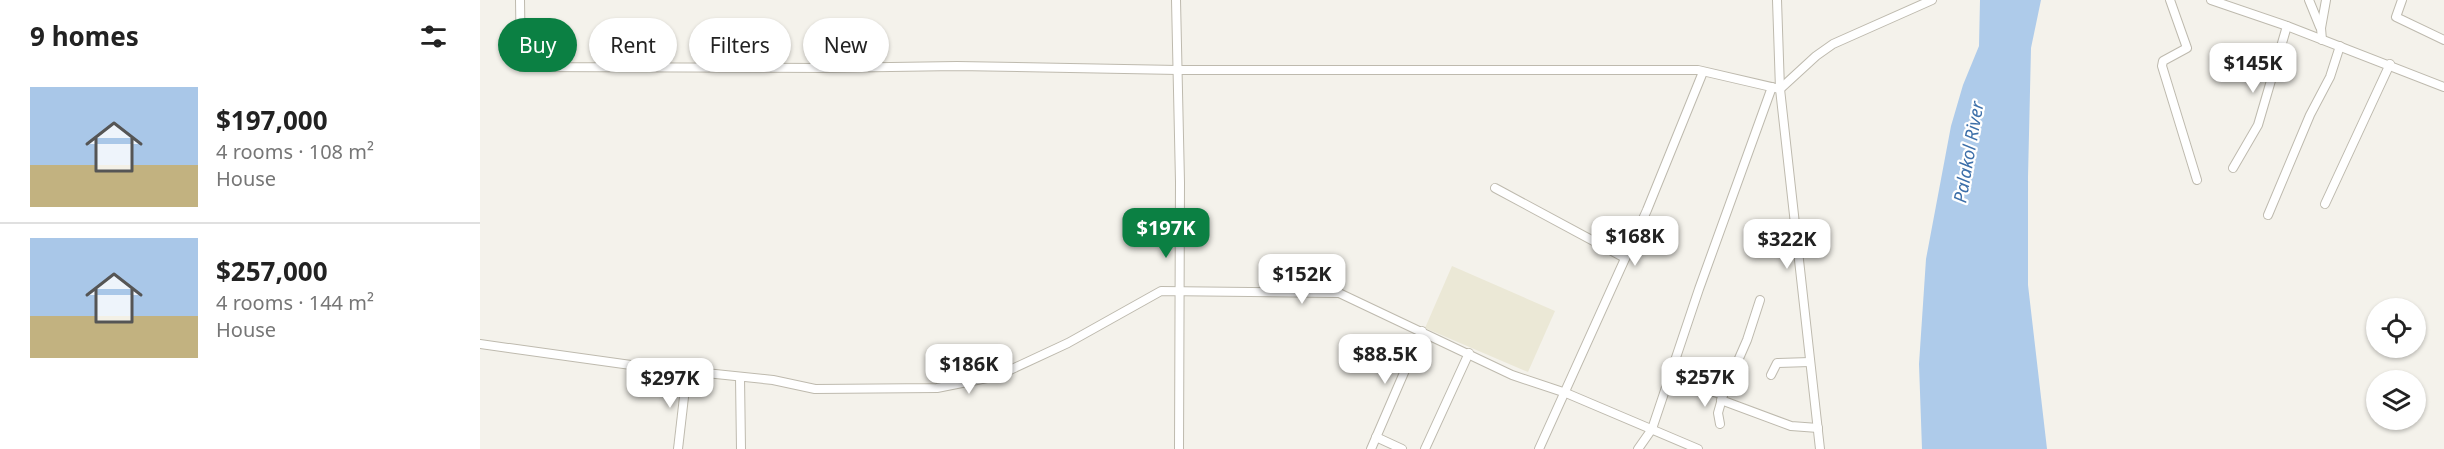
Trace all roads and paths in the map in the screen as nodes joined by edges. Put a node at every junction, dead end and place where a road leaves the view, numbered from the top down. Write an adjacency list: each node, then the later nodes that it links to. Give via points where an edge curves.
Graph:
1 (520, 0): 16 (street, via 521,67 980,66)
2 (1176, 0): 16 (street)
3 (1777, 0): 19 (street)
4 (1932, 0): 19 (street, via 1833,44)
5 (2170, 0): 21 (street, via 2187,48 2163,61 2162,66)
6 (2211, 0): 10 (street)
7 (2309, 0): 11 (street)
8 (2326, 0): 11 (street)
9 (2402, 0): 13 (street, via 2396,17)
10 (2287, 26): 12 (street); 20 (street, via 2258,125)
11 (2321, 28): 12 (street)
12 (2322, 40): 14 (street)
13 (2444, 40)
14 (2340, 46): 15 (street); 24 (street)
15 (2390, 64): 18 (street); 23 (street)
16 (1178, 70): 17 (street); 26 (street)
17 (1703, 72): 19 (street); 25 (street)
18 (2444, 87)
19 (1776, 88): 31 (street, via 1750,143); 32 (street)
20 (2233, 168)
21 (2197, 180)
22 (1495, 188): 25 (street)
23 (2325, 204)
24 (2268, 215)
25 (1625, 258): 36 (street)
26 (1179, 292): 28 (street, via 1339,293); 35 (street, via 1161,291 1068,343 997,376 937,387 815,389); 44 (street)
27 (1760, 300): 37 (street)
28 (1422, 331): 30 (street); 41 (street)
29 (480, 344): 33 (street)
30 (1469, 353): 36 (street, via 1512,375); 47 (street)
31 (1675, 360): 37 (street, via 1693,386); 40 (street)
32 (1810, 362): 34 (street, via 1777,363); 39 (street)
33 (687, 371): 35 (street); 42 (street)
34 (1771, 375)
35 (741, 377): 43 (street)
36 (1566, 393): 40 (street); 48 (street)
37 (1722, 397): 38 (street); 39 (street, via 1791,426)
38 (1720, 424)
39 (1818, 428): 51 (street)
40 (1652, 429): 49 (street); 50 (street)
41 (1376, 437): 45 (street); 46 (street)
42 (678, 449)
43 (741, 449)
44 (1179, 449)
45 (1371, 449)
46 (1402, 449)
47 (1425, 449)
48 (1539, 449)
49 (1638, 449)
50 (1698, 449)
51 (1820, 449)

